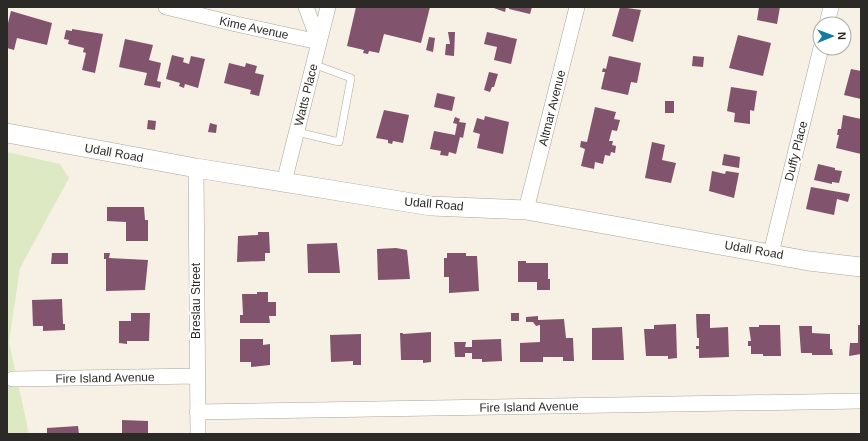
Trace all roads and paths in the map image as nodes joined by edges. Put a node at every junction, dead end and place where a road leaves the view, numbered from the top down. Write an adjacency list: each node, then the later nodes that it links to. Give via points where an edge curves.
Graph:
1 (166, 7): 5 (street, Kime Avenue)
2 (306, 7): 5 (street)
3 (328, 7): 5 (street, Watts Place)
4 (577, 7): 12 (street, Altmar Avenue)
5 (319, 42): 7 (street, Watts Place)
6 (819, 56): 13 (street, Duffy Place)
7 (313, 64): 8 (street, Watts Place); 8 (lane, via 351,78 339,142)
8 (297, 132): 11 (street, Watts Place)
9 (7, 133): 10 (street, Udall Road)
10 (196, 168): 11 (street, Udall Road); 15 (street, Breslau Street)
11 (284, 182): 12 (street, Udall Road, via 431,206)
12 (526, 210): 13 (street, Udall Road)
13 (771, 253): 14 (street, Udall Road, via 809,261)
14 (861, 266)
15 (197, 376): 16 (street, Fire Island Avenue); 18 (street, Breslau Street)
16 (12, 379)
17 (861, 401): 18 (street, Fire Island Avenue)
18 (197, 412): 19 (street, Breslau Street)
19 (198, 434)

